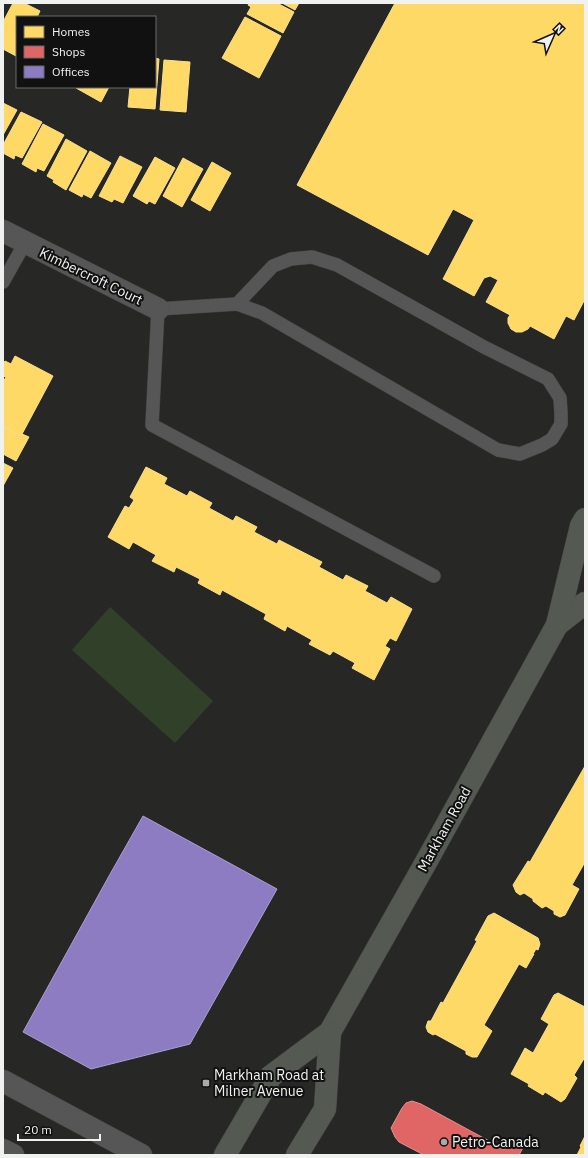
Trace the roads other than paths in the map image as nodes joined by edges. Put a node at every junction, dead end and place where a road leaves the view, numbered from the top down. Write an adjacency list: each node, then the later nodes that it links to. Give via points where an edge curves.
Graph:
1 (3, 231): 2 (street, Kimbercroft Court)
2 (25, 243): 3 (lane, Kimbercroft Court); 5 (street, Kimbercroft Court)
3 (3, 282)
4 (237, 304): 4 (lane, via 262,313 498,450 520,454 542,445 552,438 561,424 560,398 548,379 484,347 337,265 312,257 291,259 273,266); 5 (lane)
5 (158, 308): 7 (lane, via 152,426)
6 (585, 519): 9 (main road, Markham Road, via 581,526)
7 (434, 576)
8 (585, 603): 9 (main road, Markham Road)
9 (557, 625): 10 (main road, Markham Road)
10 (330, 1032): 15 (main road, Markham Road, via 271,1076); 16 (main road, Markham Road, via 324,1109)
11 (3, 1082): 14 (street)
12 (3, 1150): 13 (street)
13 (13, 1155)
14 (141, 1155)
15 (225, 1155)
16 (297, 1155)

